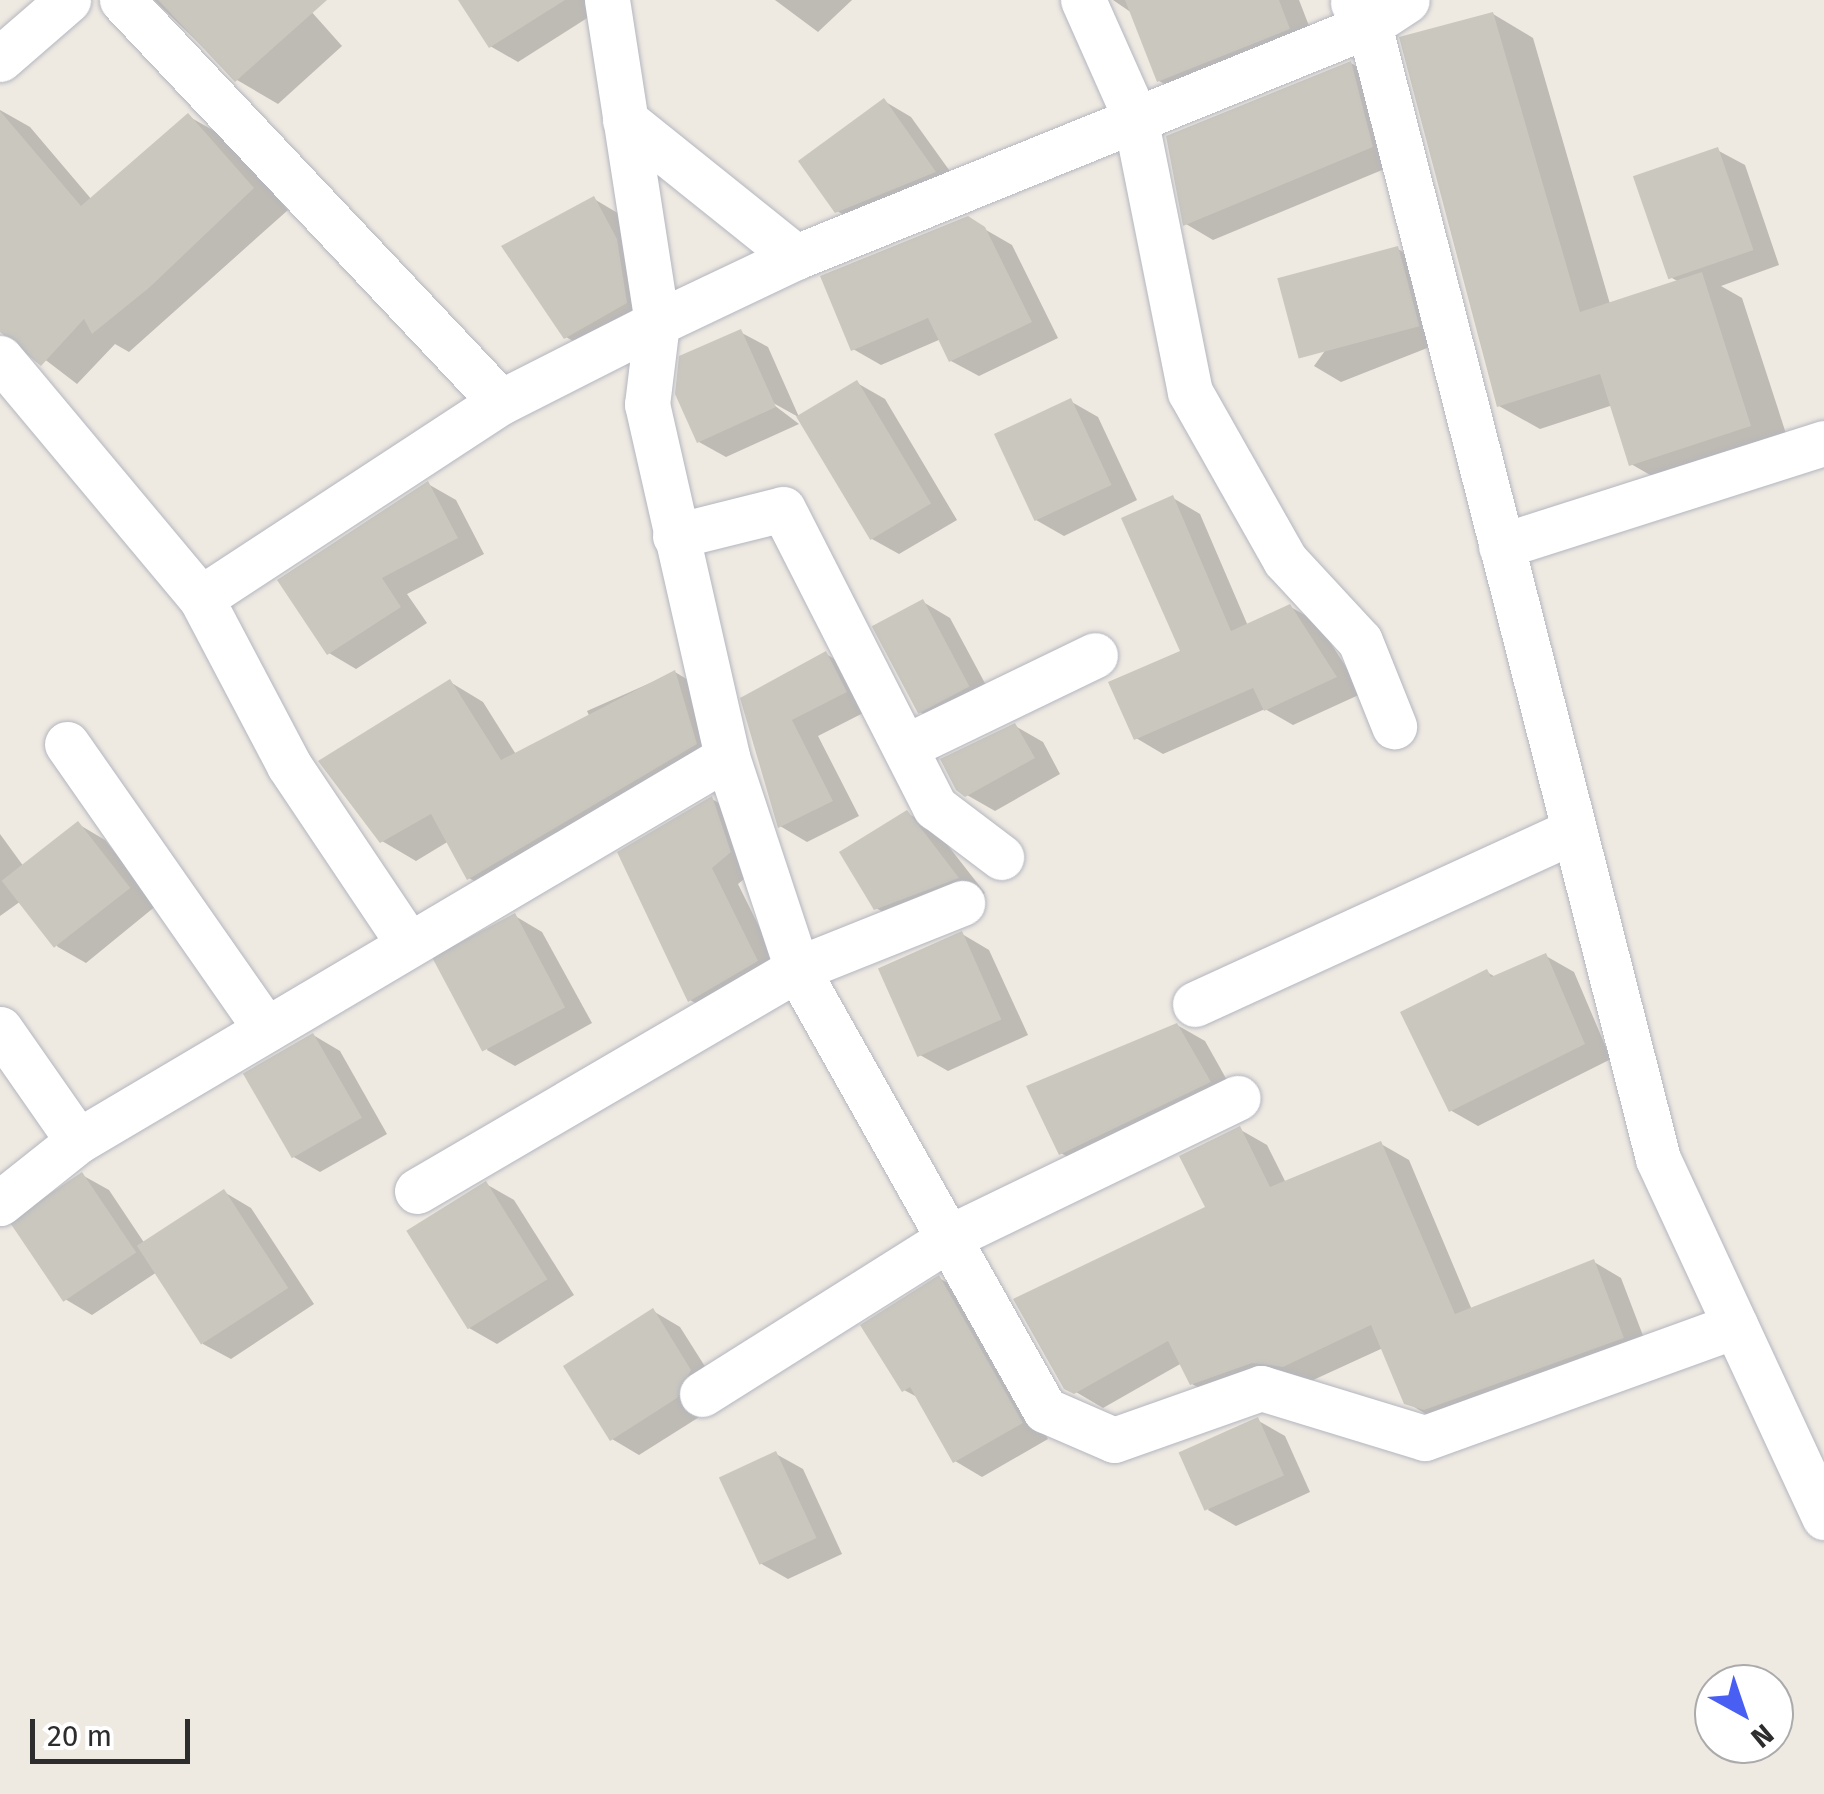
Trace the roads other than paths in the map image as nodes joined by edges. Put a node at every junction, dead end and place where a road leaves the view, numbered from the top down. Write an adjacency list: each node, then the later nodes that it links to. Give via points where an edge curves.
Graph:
1 (68, 0): 7 (street)
2 (122, 0): 13 (street)
3 (607, 0): 9 (street)
4 (1083, 0): 8 (street)
5 (1406, 0): 6 (street)
6 (1360, 12): 8 (street); 16 (street)
7 (0, 59)
8 (1135, 117): 10 (street); 19 (street, via 1190,392 1286,560 1360,641)
9 (625, 120): 10 (street); 11 (street)
10 (796, 257): 11 (street)
11 (657, 323): 13 (street); 15 (street, via 647,404)
12 (0, 358): 17 (street)
13 (500, 402): 17 (street)
14 (1824, 443): 16 (street)
15 (674, 536): 21 (street, via 783,509); 22 (street)
16 (1501, 546): 23 (street)
17 (201, 598): 26 (street, via 289,765)
18 (1095, 655): 21 (street)
19 (1394, 726)
20 (67, 744): 30 (street)
21 (905, 747): 24 (street, via 935,807)
22 (728, 757): 26 (street); 27 (street)
23 (1573, 831): 28 (street); 36 (street, via 1658,1159)
24 (1000, 857)
25 (962, 903): 27 (street)
26 (406, 940): 30 (street)
27 (798, 969): 33 (street); 35 (street)
28 (1195, 1004)
29 (0, 1029): 32 (street)
30 (266, 1029): 32 (street)
31 (1238, 1098): 35 (street)
32 (78, 1141): 34 (street)
33 (417, 1191)
34 (0, 1203)
35 (954, 1234): 36 (street, via 1046,1410 1090,1438 1151,1431 1262,1388 1425,1438); 37 (street)
36 (1735, 1326): 38 (street)
37 (702, 1394)
38 (1824, 1517)

